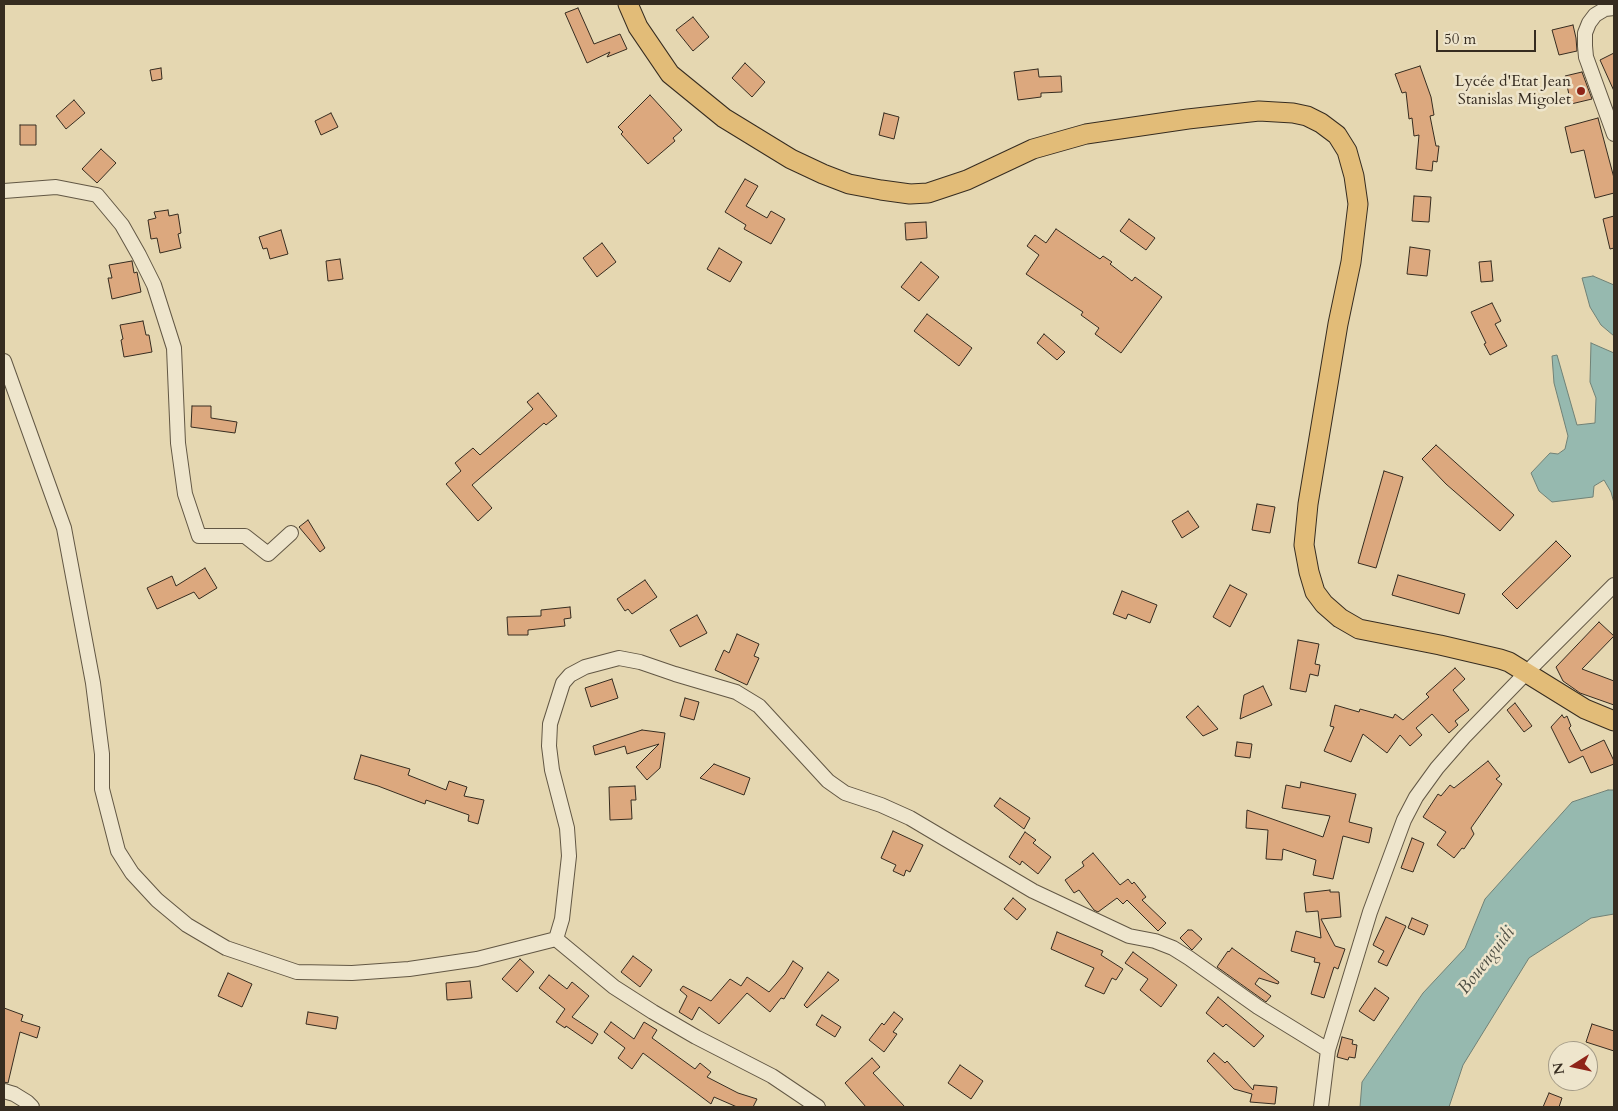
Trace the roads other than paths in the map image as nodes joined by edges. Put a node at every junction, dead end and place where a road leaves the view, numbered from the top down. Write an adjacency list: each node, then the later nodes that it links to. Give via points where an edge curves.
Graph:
1 (628, 4): 8 (highway, via 654,53 670,74 694,96 791,159 849,184 910,194 928,193 1060,141 1188,119 1279,111 1307,116 1321,123 1337,135 1347,151 1358,204 1351,262 1308,504 1304,545 1315,592 1340,618 1359,629 1500,659)
2 (1614, 8): 3 (street, via 1595,15 1585,34 1585,46)
3 (1614, 134)
4 (4, 191): 6 (street, via 56,187 97,195 122,225 139,254 154,284 174,348 180,460 185,494 199,536 245,536 268,554)
5 (4, 361): 10 (street, via 64,528 93,683 102,754 102,789 118,851 132,873 186,924 226,948 297,972 409,969 477,959)
6 (291, 533)
7 (1614, 585): 8 (street)
8 (1526, 673): 9 (highway, via 1585,709); 11 (street, via 1443,762 1404,820 1370,912)
9 (1614, 721)
10 (556, 938): 11 (street, via 562,919 569,856 567,828 552,770 550,724 563,683 570,675 585,667 619,658 736,692 759,706 828,782 910,818 1033,891 1129,936 1173,948 1258,1007); 14 (street, via 614,987 645,1007 696,1038 772,1076)
11 (1328, 1050): 15 (street)
12 (4, 1091): 13 (street)
13 (32, 1107)
14 (818, 1107)
15 (1321, 1107)

